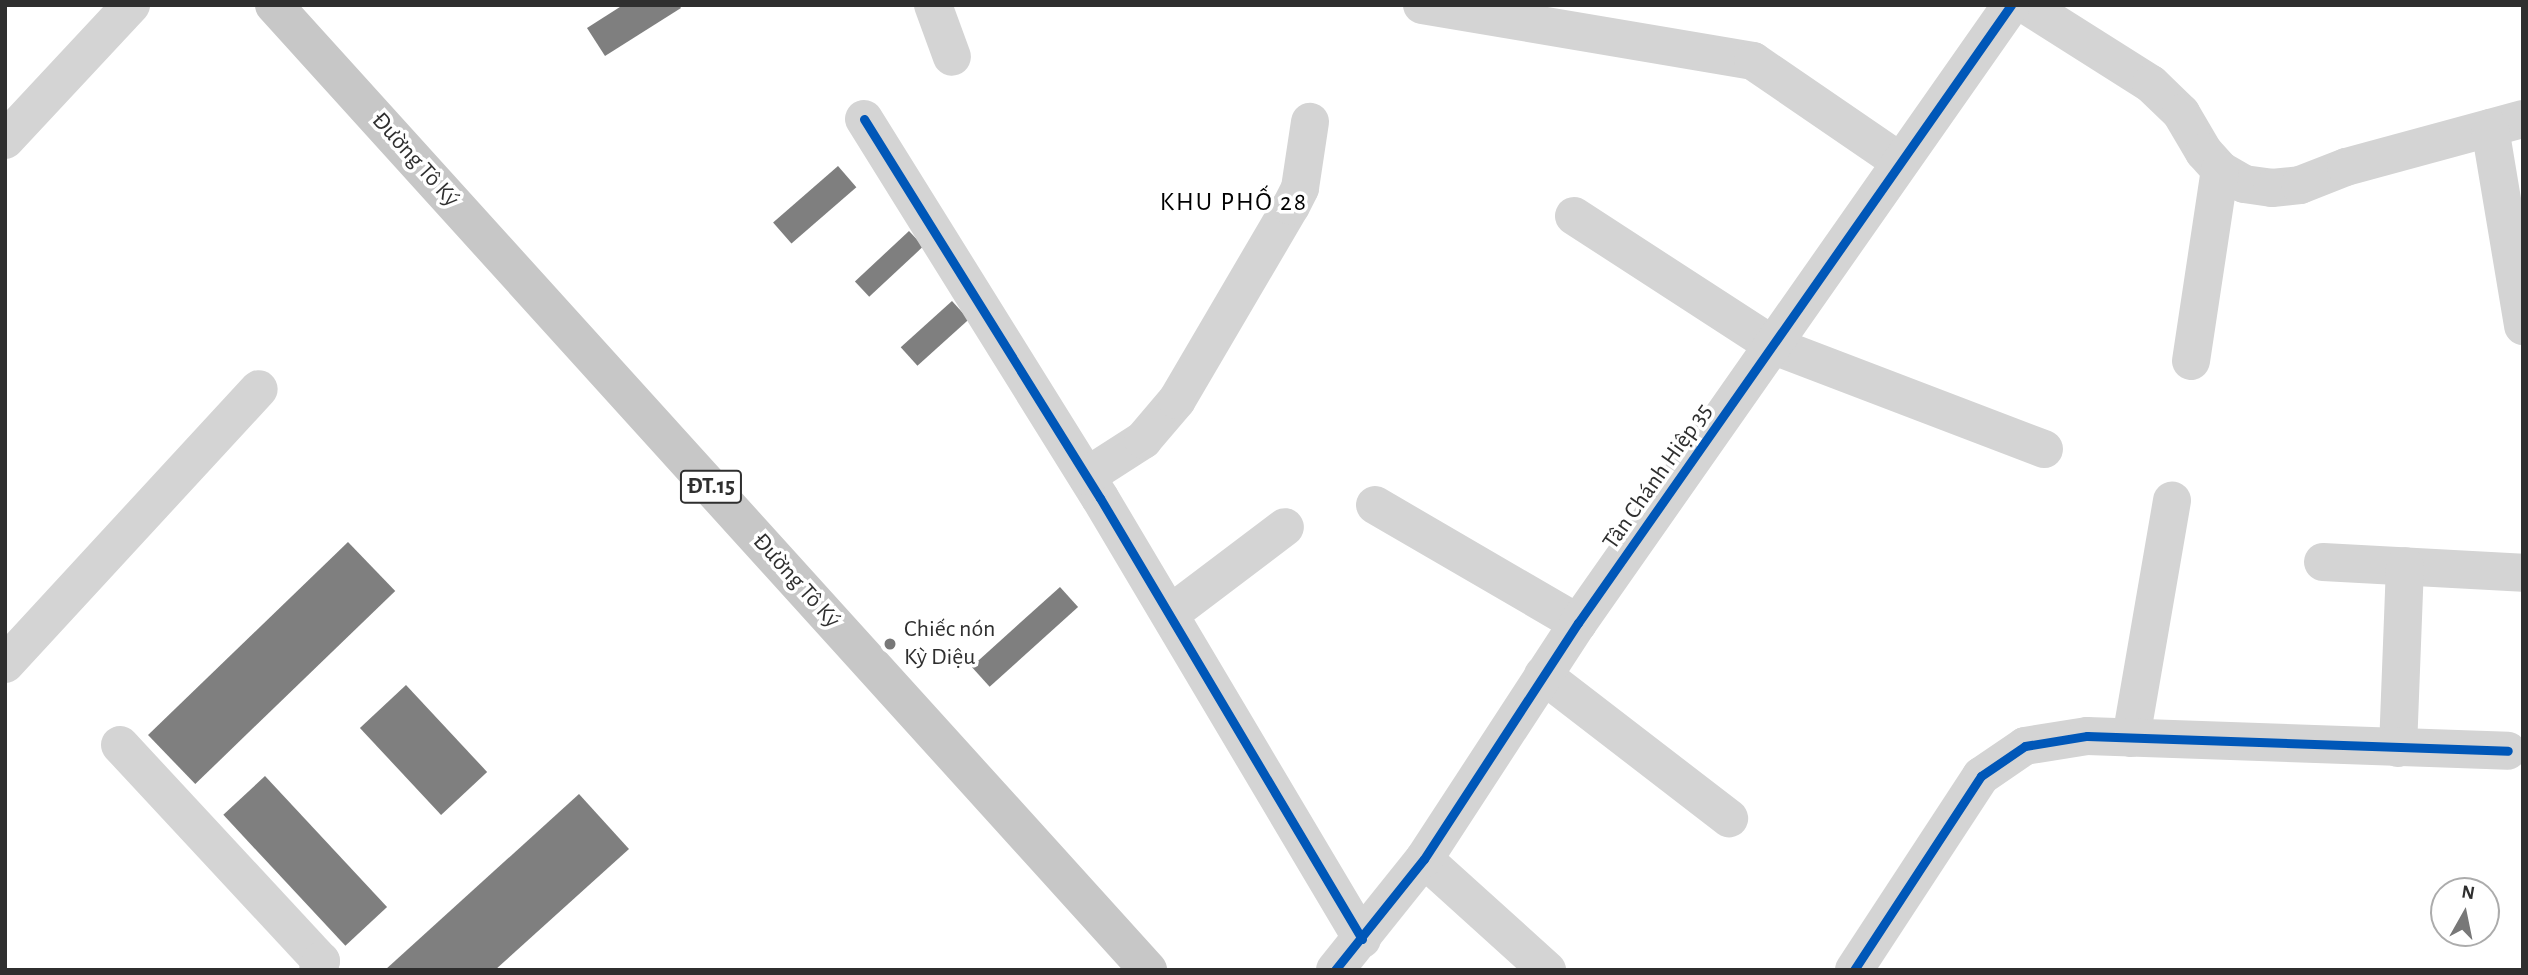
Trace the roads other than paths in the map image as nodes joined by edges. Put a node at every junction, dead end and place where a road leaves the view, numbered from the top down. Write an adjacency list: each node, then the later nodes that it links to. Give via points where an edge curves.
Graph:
1 (131, 5): 12 (street)
2 (274, 5): 40 (main road, Đường Tô Ký / ĐT.15)
3 (933, 5): 8 (street)
4 (1422, 5): 7 (street)
5 (2011, 5): 13 (street, Tân Chánh Hiệp 35)
6 (2026, 5): 14 (street, via 2151,84 2182,113 2203,152)
7 (1606, 20): 13 (street, via 1753,61)
8 (952, 57)
9 (864, 119): 21 (street)
10 (1310, 122): 21 (street, via 1295,197 1177,400 1143,440)
11 (2507, 123): 14 (street, via 2346,167 2300,185 2244,184); 16 (street)
12 (5, 140)
13 (1899, 161): 17 (street, Tân Chánh Hiệp 35)
14 (2221, 170): 18 (street)
15 (1574, 216): 17 (street)
16 (2522, 316)
17 (1774, 346): 20 (street); 29 (street, Tân Chánh Hiệp 35)
18 (2191, 360)
19 (259, 390): 30 (street)
20 (2044, 449)
21 (1087, 477): 28 (street)
22 (2172, 501): 32 (street)
23 (1374, 505): 29 (street)
24 (1285, 527): 28 (street)
25 (2323, 562): 26 (street)
26 (2405, 566): 27 (street); 34 (street)
27 (2523, 573)
28 (1170, 614): 38 (street)
29 (1578, 623): 31 (street, Tân Chánh Hiệp 35)
30 (5, 664)
31 (1543, 675): 36 (street); 37 (street, Tân Chánh Hiệp 35)
32 (2131, 738): 34 (street); 43 (street, via 2087,736 2034,743 2003,758 1981,776)
33 (120, 745): 39 (street, via 321,961)
34 (2398, 748): 35 (street)
35 (2508, 751)
36 (1729, 818)
37 (1424, 859): 38 (street, Tân Chánh Hiệp 35); 42 (street)
38 (1362, 939): 41 (street, Tân Chánh Hiệp 35)
39 (318, 970)
40 (1148, 970)
41 (1335, 970)
42 (1547, 970)
43 (1854, 970)

